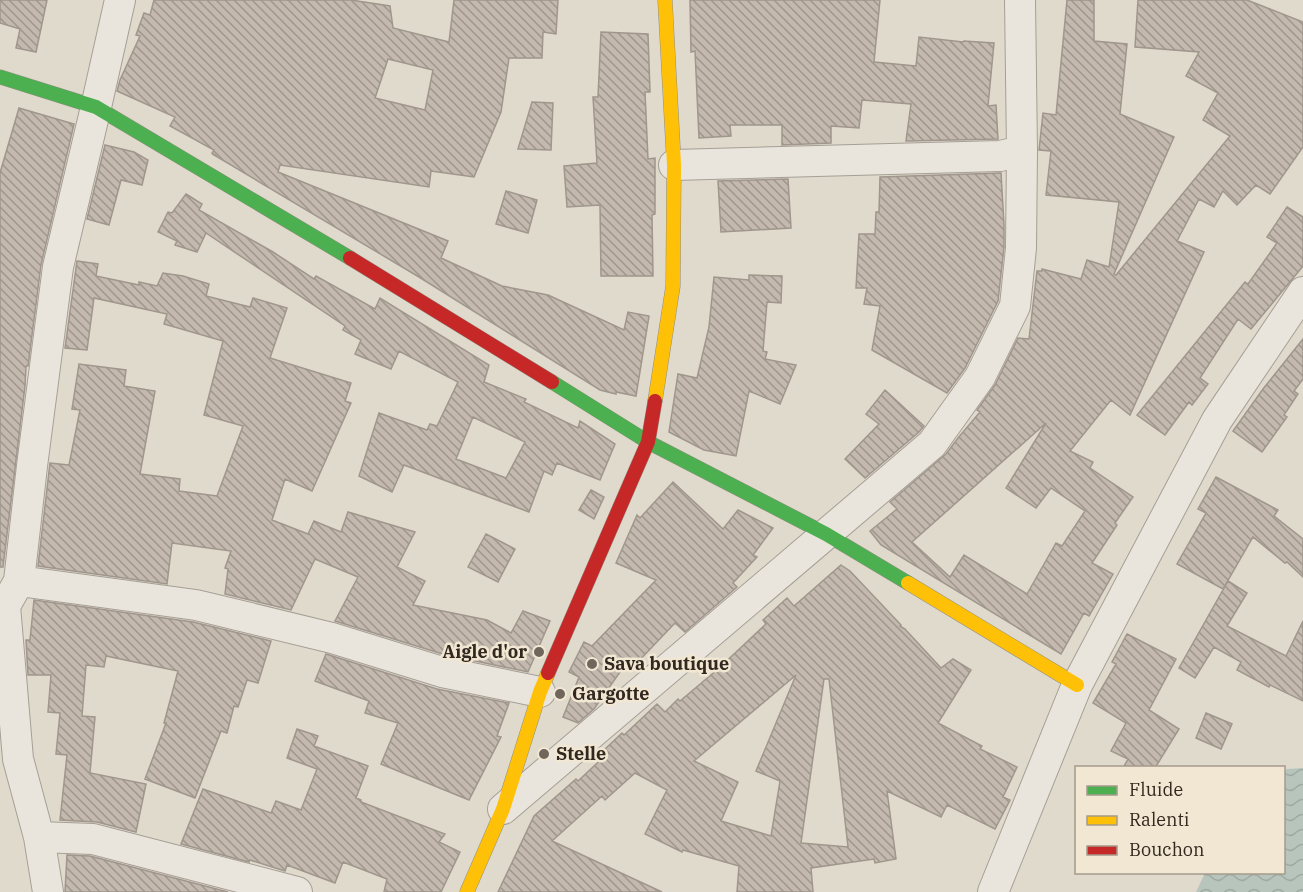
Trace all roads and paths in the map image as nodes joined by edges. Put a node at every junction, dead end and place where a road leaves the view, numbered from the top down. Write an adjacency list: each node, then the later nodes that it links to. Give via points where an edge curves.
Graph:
1 (120, 0): 5 (street)
2 (665, 0): 7 (street)
3 (1020, 0): 6 (street)
4 (0, 76): 5 (street)
5 (96, 107): 9 (street, via 409,293); 11 (street, via 58,267)
6 (1022, 151): 7 (street, via 1000,156); 10 (street, via 1021,248 1015,306 980,377 932,444)
7 (674, 165): 9 (street, via 673,286)
8 (1303, 292): 13 (street, via 1217,420)
9 (648, 442): 10 (street); 14 (street)
10 (826, 534): 13 (street); 15 (street)
11 (19, 581): 12 (street); 14 (street, via 196,605 332,638 442,672)
12 (2, 605): 16 (street, via 18,759)
13 (1077, 685): 20 (street)
14 (540, 692): 15 (street)
15 (503, 809): 19 (street)
16 (39, 837): 17 (street); 18 (street, via 93,839)
17 (48, 892)
18 (297, 892)
19 (467, 892)
20 (993, 892)

